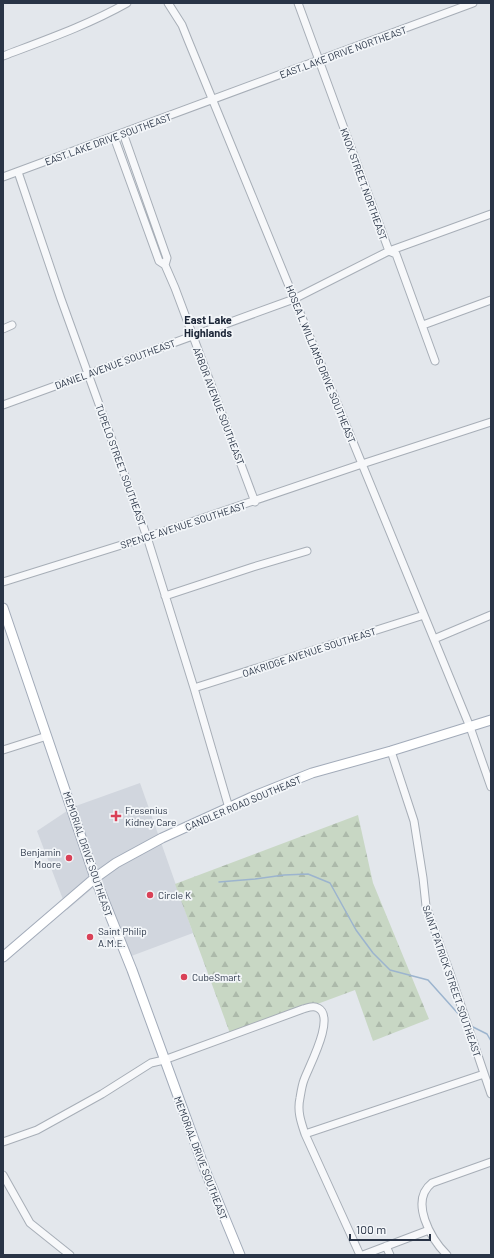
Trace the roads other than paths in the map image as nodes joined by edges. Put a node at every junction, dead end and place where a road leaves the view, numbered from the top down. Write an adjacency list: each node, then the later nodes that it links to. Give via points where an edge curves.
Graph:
1 (127, 3): 5 (street, via 66,32)
2 (168, 3): 7 (street, HOSEA L WILLIAMS DRIVE SOUTHEAST, via 182,25)
3 (298, 3): 6 (street, KNOX STREET NORTHEAST)
4 (474, 3): 6 (street, EAST LAKE DRIVE NORTHEAST)
5 (3, 56)
6 (319, 61): 7 (street, EAST LAKE DRIVE NORTHEAST); 13 (street, KNOX STREET NORTHEAST)
7 (213, 100): 8 (street, EAST LAKE DRIVE SOUTHEAST); 15 (street, HOSEA L WILLIAMS DRIVE SOUTHEAST)
8 (123, 133): 9 (street, EAST LAKE DRIVE SOUTHEAST); 14 (street, ARBOR AVENUE SOUTHEAST, via 167,258)
9 (114, 137): 10 (street, EAST LAKE DRIVE SOUTHEAST); 14 (street, ARBOR AVENUE SOUTHEAST, via 159,262)
10 (18, 172): 11 (street, EAST LAKE DRIVE SOUTHEAST); 22 (street, TUPELO STREET SOUTHEAST)
11 (3, 177)
12 (491, 214): 13 (street, DANIEL AVENUE SOUTHEAST)
13 (389, 251): 15 (street, DANIEL AVENUE SOUTHEAST); 18 (street, KNOX STREET NORTHEAST, via 396,254)
14 (165, 265): 20 (street, ARBOR AVENUE SOUTHEAST)
15 (294, 299): 20 (street, DANIEL AVENUE SOUTHEAST); 25 (street, HOSEA L WILLIAMS DRIVE SOUTHEAST)
16 (491, 300): 18 (street)
17 (12, 325): 19 (street)
18 (422, 325): 21 (street, KNOX STREET NORTHEAST)
19 (3, 327)
20 (192, 336): 22 (street, DANIEL AVENUE SOUTHEAST); 26 (street, ARBOR AVENUE SOUTHEAST)
21 (435, 361)
22 (88, 374): 23 (street, DANIEL AVENUE SOUTHEAST); 27 (street, TUPELO STREET SOUTHEAST)
23 (3, 405)
24 (491, 422): 25 (street, SPENCE AVENUE SOUTHEAST)
25 (362, 464): 26 (street, SPENCE AVENUE SOUTHEAST); 32 (street, HOSEA L WILLIAMS DRIVE SOUTHEAST)
26 (255, 502): 27 (street, SPENCE AVENUE SOUTHEAST)
27 (147, 538): 29 (street, SPENCE AVENUE SOUTHEAST); 30 (street, TUPELO STREET SOUTHEAST)
28 (308, 551): 30 (street)
29 (3, 582)
30 (165, 596): 35 (street, TUPELO STREET SOUTHEAST)
31 (3, 608): 38 (main road, MEMORIAL DRIVE SOUTHEAST)
32 (424, 615): 34 (street, HOSEA L WILLIAMS DRIVE SOUTHEAST); 35 (street, OAKRIDGE AVENUE SOUTHEAST)
33 (491, 615): 34 (street)
34 (434, 639): 37 (street, HOSEA L WILLIAMS DRIVE SOUTHEAST)
35 (194, 688): 42 (street, TUPELO STREET SOUTHEAST)
36 (491, 720): 37 (main road, CANDLER ROAD SOUTHEAST)
37 (470, 727): 40 (main road, CANDLER ROAD SOUTHEAST); 41 (street, HOSEA L WILLIAMS DRIVE SOUTHEAST)
38 (47, 736): 39 (street); 43 (main road, MEMORIAL DRIVE SOUTHEAST)
39 (3, 750)
40 (391, 751): 42 (main road, CANDLER ROAD SOUTHEAST, via 312,773); 46 (street, SAINT PATRICK STREET SOUTHEAST, via 414,820 426,906)
41 (491, 787)
42 (229, 808): 43 (main road, CANDLER ROAD SOUTHEAST, via 162,838 116,863)
43 (95, 878): 44 (main road, CANDLER ROAD SOUTHEAST); 45 (main road, MEMORIAL DRIVE SOUTHEAST)
44 (3, 956)
45 (164, 1060): 48 (street, via 303,1009 314,1006 318,1008 322,1011 324,1021 322,1034 299,1100 300,1117); 49 (street, via 151,1063 37,1130); 55 (main road, MEMORIAL DRIVE SOUTHEAST)
46 (484, 1074): 47 (street, SAINT PATRICK STREET SOUTHEAST); 48 (street)
47 (491, 1094)
48 (306, 1134): 56 (street)
49 (3, 1142)
50 (491, 1162): 52 (street, via 427,1187 422,1201)
51 (3, 1175): 54 (street, via 30,1223)
52 (429, 1230): 53 (street); 58 (street, via 438,1246)
53 (386, 1246): 56 (street); 57 (street)
54 (70, 1255)
55 (240, 1255)
56 (362, 1255)
57 (390, 1255)
58 (447, 1255)

